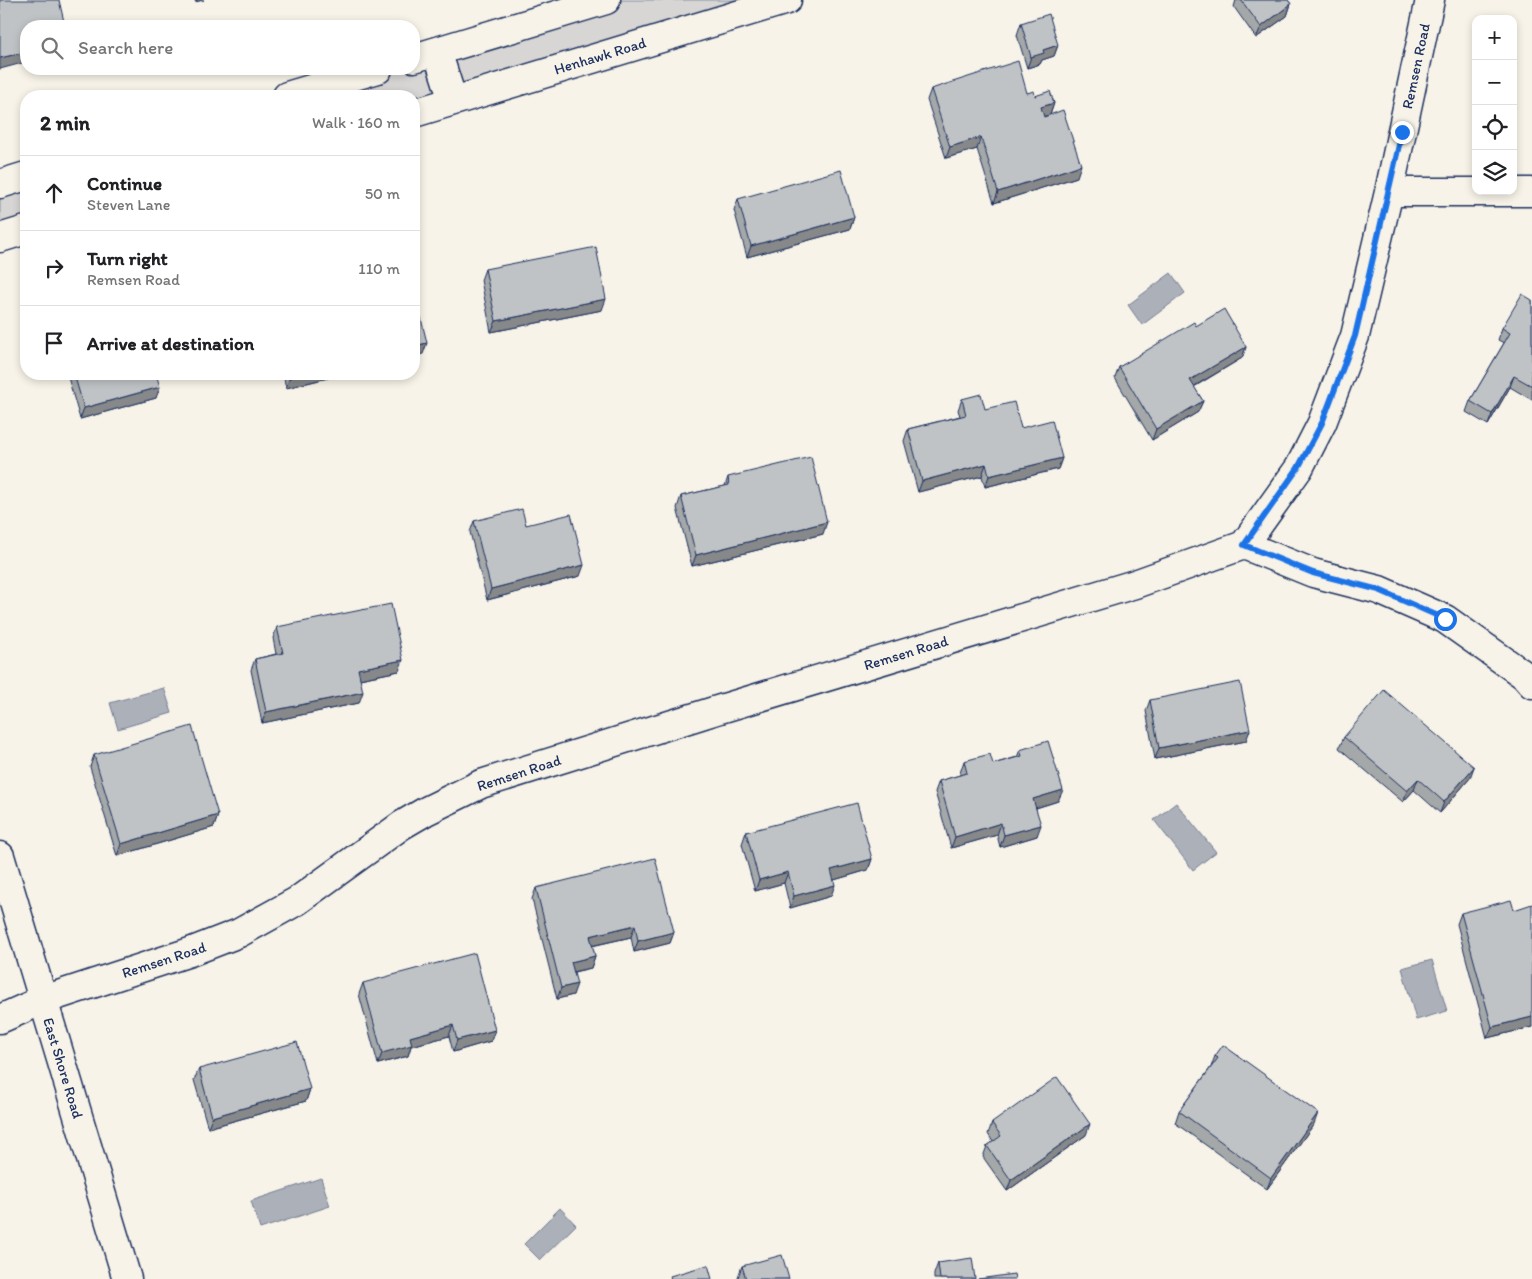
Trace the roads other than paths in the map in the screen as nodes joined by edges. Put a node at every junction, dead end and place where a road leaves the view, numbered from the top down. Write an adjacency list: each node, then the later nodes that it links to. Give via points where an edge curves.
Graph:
1 (606, 0): 4 (street)
2 (787, 0): 7 (street, Henhawk Road)
3 (1430, 0): 11 (street, Remsen Road)
4 (425, 55): 7 (street)
5 (358, 75): 6 (street)
6 (307, 90)
7 (453, 101): 8 (street, Henhawk Road)
8 (420, 111)
9 (20, 178): 10 (street)
10 (0, 184)
11 (1389, 192): 12 (street); 15 (street, Remsen Road, via 1355,336 1322,423 1298,468)
12 (1532, 192)
13 (20, 232): 14 (street)
14 (0, 238)
15 (1244, 545): 16 (street, via 1313,573 1379,590 1445,619); 18 (street, Remsen Road, via 1135,584 481,784 402,825 297,901 239,933)
16 (1532, 684)
17 (0, 856): 18 (street, East Shore Road)
18 (43, 1000): 19 (street, Remsen Road); 20 (street, East Shore Road)
19 (0, 1019)
20 (128, 1279)

